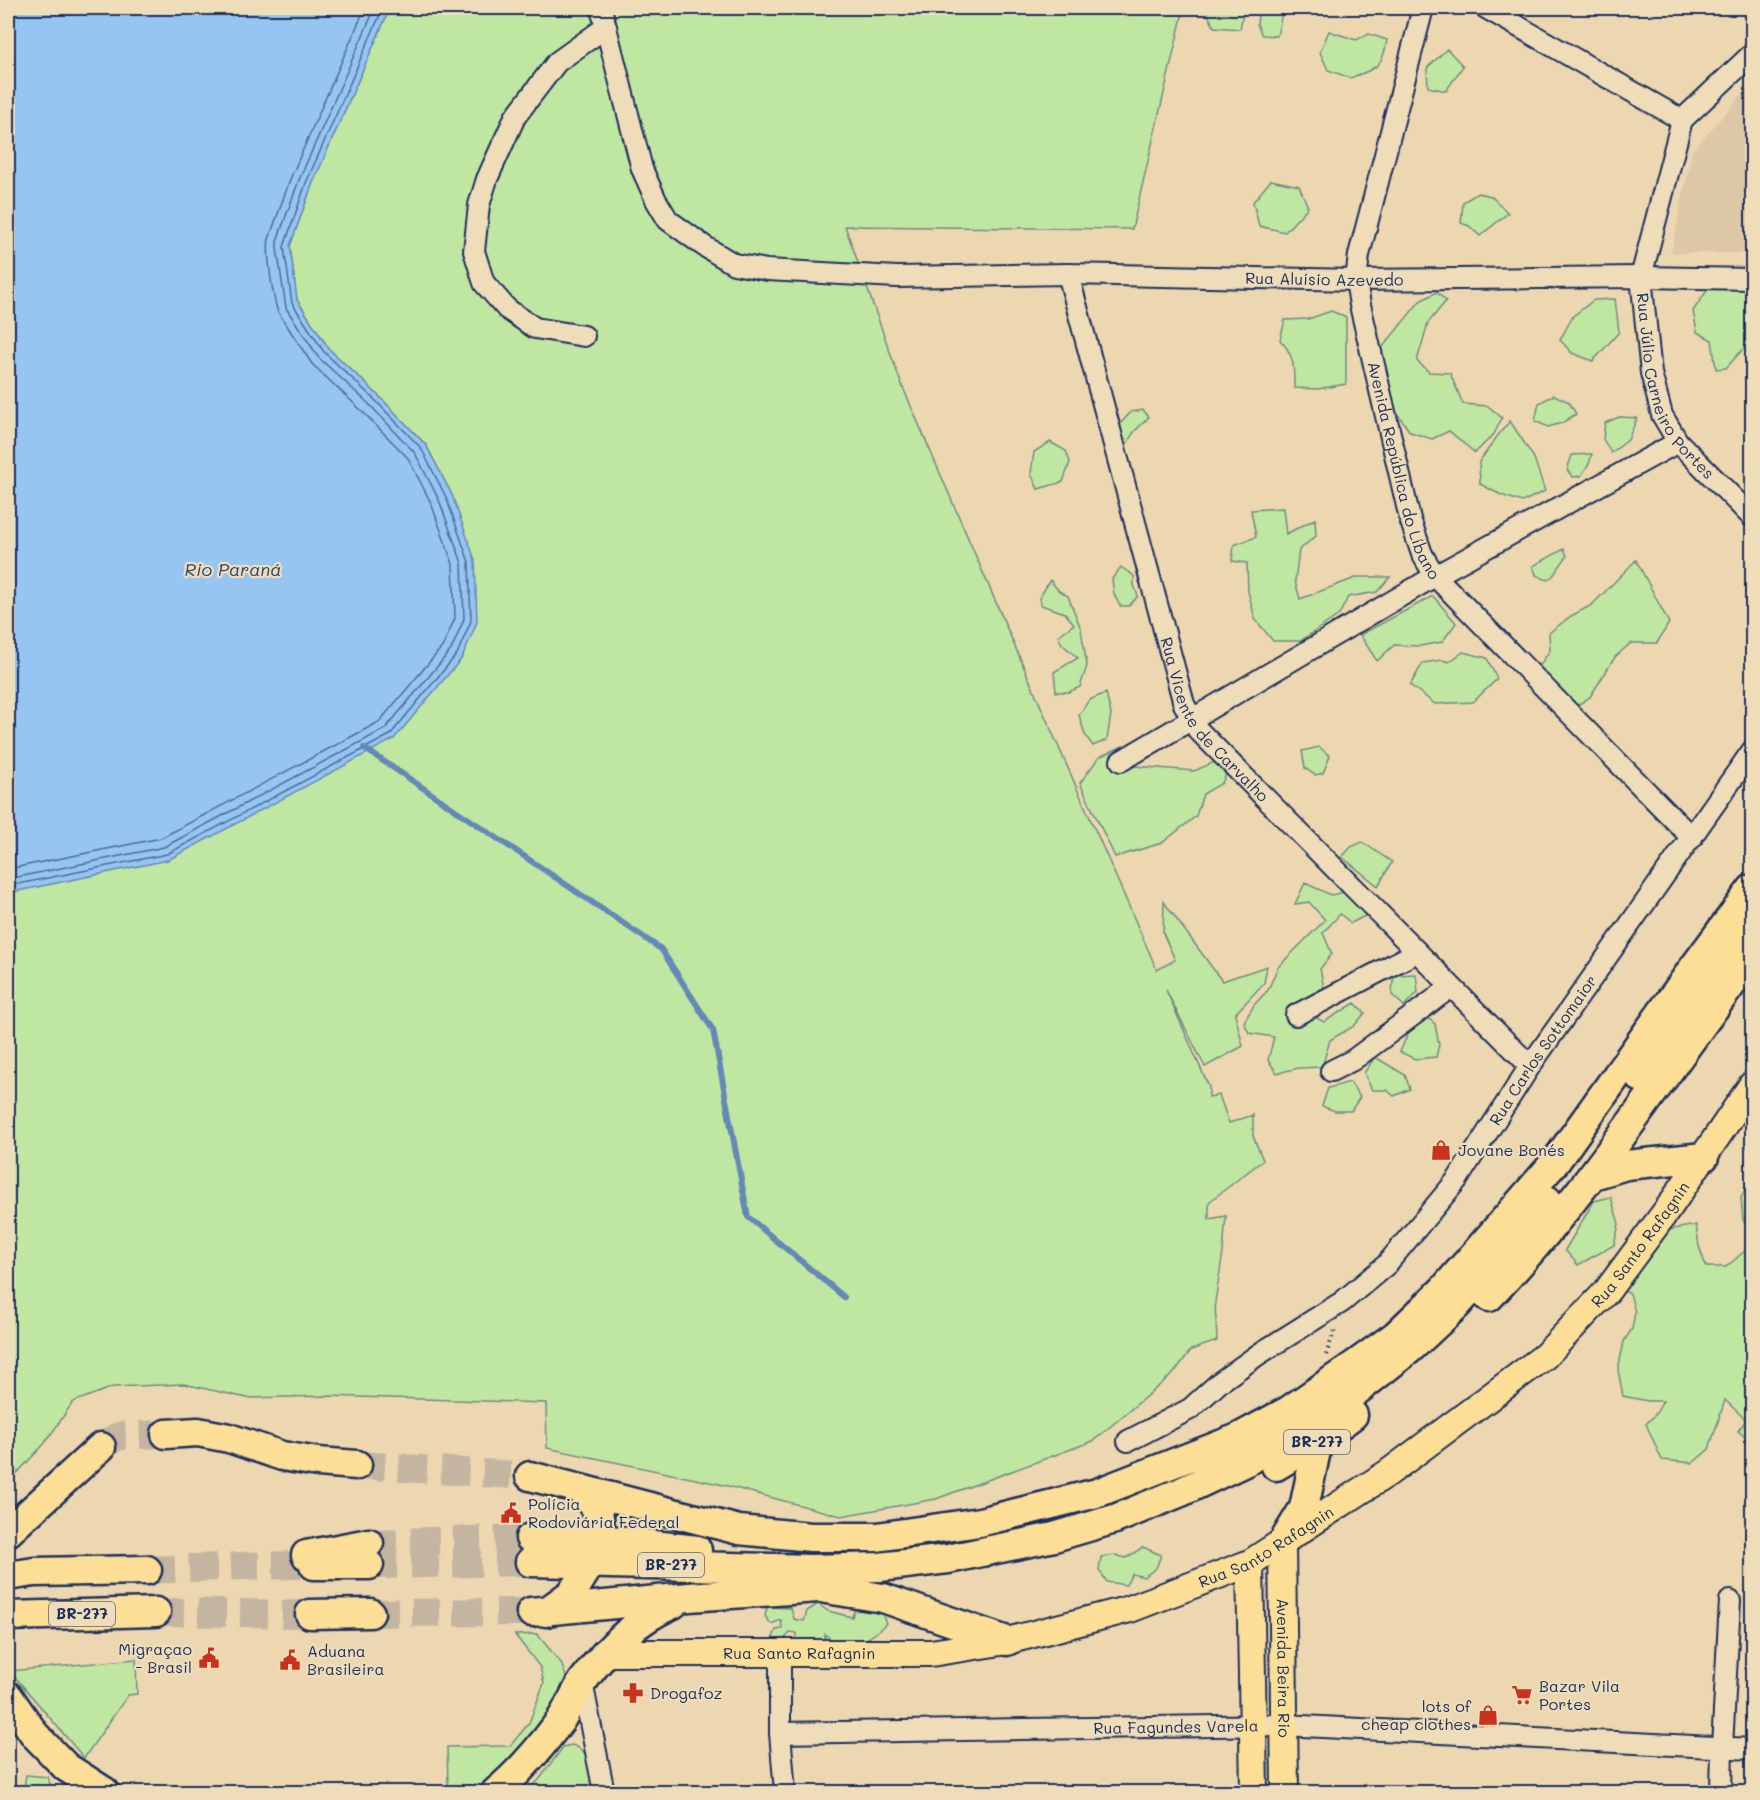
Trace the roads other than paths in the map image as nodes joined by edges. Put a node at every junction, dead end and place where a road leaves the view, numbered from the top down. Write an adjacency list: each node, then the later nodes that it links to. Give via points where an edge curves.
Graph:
1 (601, 8): 4 (street, Rua Aluísio Azevedo)
2 (1424, 8): 10 (street, Avenida República do Líbano, via 1359,255)
3 (1486, 8): 6 (street)
4 (606, 27): 7 (street, Rua Aluísio Azevedo, via 642,168 656,200 668,220 734,264 767,270 897,277); 11 (street, via 557,62 515,117 479,205 474,251 484,284 507,309 535,328)
5 (1752, 54): 6 (street)
6 (1682, 120): 8 (street, Rua Júlio Carneiro Portes)
7 (1068, 274): 10 (street, Rua Aluísio Azevedo); 15 (street, Rua Vicente de Carvalho)
8 (1641, 277): 9 (street, Rua Aluísio Azevedo); 10 (street, Rua Aluísio Azevedo); 12 (street, Rua Júlio Carneiro Portes, via 1651,373 1662,415)
9 (1752, 279)
10 (1356, 280): 14 (street, Avenida República do Líbano, via 1410,519 1422,554)
11 (584, 336)
12 (1678, 442): 13 (street, Rua Júlio Carneiro Portes); 14 (street)
13 (1752, 517)
14 (1435, 576): 15 (street); 18 (street, Avenida República do Líbano)
15 (1191, 720): 17 (street); 21 (street, Rua Vicente de Carvalho)
16 (1752, 752): 18 (street, Rua Carlos Sottomaior)
17 (1121, 761)
18 (1692, 838): 25 (street, Rua Carlos Sottomaior)
19 (1752, 889): 36 (highway, via 1549,1170 1443,1290 1396,1335 1288,1411 1238,1438 1097,1493 980,1522 877,1537 811,1537 739,1530)
20 (1752, 920): 46 (highway, BR-277, via 1570,1171 1509,1247 1457,1305 1354,1393 1253,1458 1115,1518 1054,1537 948,1559)
21 (1417, 952): 23 (street, Rua Vicente de Carvalho); 24 (street)
22 (1751, 965): 29 (highway, BR-277)
23 (1451, 987): 25 (street, Rua Vicente de Carvalho); 26 (street, via 1353,1060)
24 (1296, 1015)
25 (1530, 1066): 31 (street, Rua Carlos Sottomaior, via 1456,1180 1386,1265 1342,1302 1258,1354 1190,1409)
26 (1331, 1071)
27 (1752, 1085): 28 (main road, Rua Santo Rafagnin)
28 (1704, 1157): 29 (highway, via 1626,1166); 38 (main road, Rua Santo Rafagnin, via 1607,1291 1545,1356 1388,1473)
29 (1593, 1175): 32 (highway, BR-277, via 1528,1256 1471,1316 1420,1364)
30 (166, 1434): 34 (highway, via 198,1432 282,1456)
31 (1128, 1441)
32 (1318, 1441): 38 (highway, via 1304,1508); 46 (highway, BR-277, via 1259,1476 1187,1509 1080,1548 920,1581)
33 (101, 1447): 37 (highway)
34 (357, 1465)
35 (530, 1476): 36 (highway)
36 (585, 1490): 40 (highway, via 599,1517)
37 (8, 1532)
38 (1282, 1544): 43 (main road, Rua Santo Rafagnin); 58 (main road, Avenida Beira Rio)
39 (530, 1550): 40 (highway)
40 (596, 1551): 46 (highway, via 676,1547); 47 (highway, BR-277, via 572,1593 538,1612)
41 (369, 1554): 42 (highway)
42 (307, 1560)
43 (1250, 1563): 53 (main road, Rua Santo Rafagnin, via 1130,1609); 59 (main road, Avenida Beira Rio)
44 (147, 1570): 45 (highway)
45 (8, 1576)
46 (816, 1579): 47 (highway, BR-277); 53 (highway)
47 (689, 1597): 54 (highway, via 638,1623)
48 (1730, 1601): 61 (street)
49 (156, 1612): 52 (highway, BR-277)
50 (370, 1613): 51 (highway)
51 (310, 1614)
52 (8, 1616)
53 (1007, 1641): 55 (main road, Rua Santo Rafagnin, via 931,1653)
54 (604, 1653): 55 (main road, Rua Santo Rafagnin); 56 (highway)
55 (780, 1653): 60 (street)
56 (582, 1682): 64 (highway, via 555,1728 520,1772); 65 (street)
57 (8, 1696): 63 (highway, via 35,1735 66,1767)
58 (1283, 1725): 59 (street, Rua Fagundes Varela); 61 (street, Rua Fagundes Varela); 68 (main road, Avenida Beira Rio)
59 (1253, 1727): 60 (street, Rua Fagundes Varela); 67 (main road, Avenida Beira Rio)
60 (780, 1733): 66 (street)
61 (1722, 1747): 62 (street, Rua Fagundes Varela); 69 (street)
62 (1752, 1749)
63 (105, 1792)
64 (496, 1792)
65 (604, 1792)
66 (785, 1792)
67 (1254, 1792)
68 (1285, 1792)
69 (1721, 1792)

